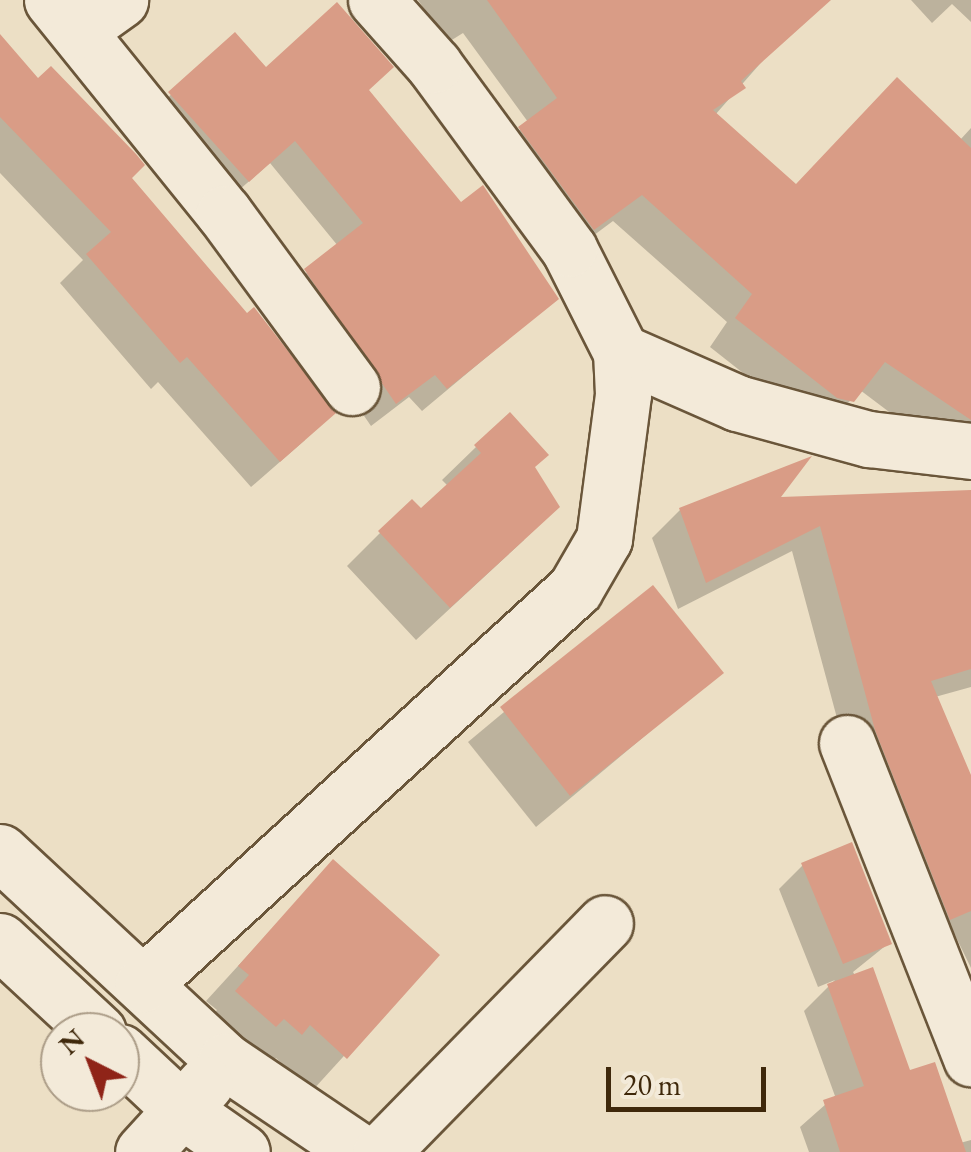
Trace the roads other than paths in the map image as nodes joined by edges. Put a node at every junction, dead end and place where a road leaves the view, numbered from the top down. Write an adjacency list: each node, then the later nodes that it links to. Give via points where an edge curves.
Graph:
1 (376, 0): 3 (street, via 444,78 569,249)
2 (83, 10): 4 (street)
3 (621, 352): 5 (street, via 737,403 868,438); 10 (street, via 623,394 604,539 575,589)
4 (352, 388)
5 (971, 451)
6 (848, 744): 12 (street)
7 (0, 852): 10 (street)
8 (606, 923): 20 (street)
9 (0, 941): 11 (street)
10 (143, 984): 13 (street)
11 (76, 1012)
12 (971, 1058)
13 (226, 1061): 15 (street); 16 (street)
14 (140, 1071): 16 (street)
15 (278, 1097): 17 (street); 19 (street)
16 (182, 1110): 17 (street); 18 (street)
17 (235, 1150)
18 (143, 1152)
19 (360, 1152)
20 (380, 1152)

